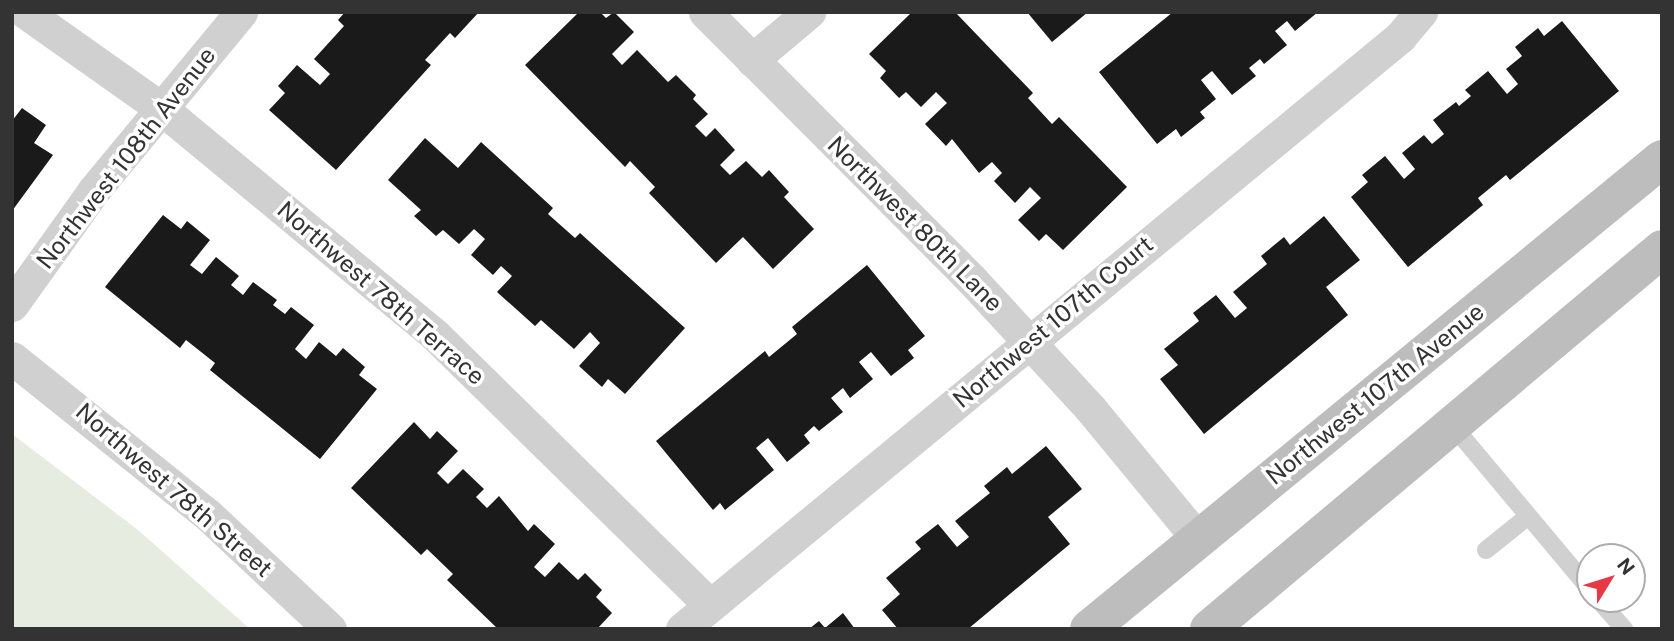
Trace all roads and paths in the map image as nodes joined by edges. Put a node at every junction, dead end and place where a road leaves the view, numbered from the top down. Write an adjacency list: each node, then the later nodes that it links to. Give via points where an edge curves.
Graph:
1 (24, 12): 7 (street, Northwest 78th Terrace)
2 (241, 12): 7 (street, Northwest 108th Avenue)
3 (705, 12): 6 (street, Northwest 80th Lane)
4 (809, 12): 6 (street)
5 (1421, 12): 11 (street, Northwest 107th Court, via 1400,37)
6 (752, 61): 11 (street, Northwest 80th Lane)
7 (162, 108): 10 (street, Northwest 108th Avenue, via 94,190); 18 (street, Northwest 78th Terrace, via 435,335)
8 (1662, 159): 15 (main road, Northwest 107th Avenue)
9 (1662, 249): 13 (main road)
10 (12, 305)
11 (1030, 342): 15 (street, Northwest 80th Lane); 18 (street, Northwest 107th Court)
12 (12, 358): 20 (street, Northwest 78th Street, via 208,515)
13 (1453, 426): 14 (lane); 23 (main road)
14 (1527, 517): 16 (lane); 17 (lane)
15 (1198, 539): 22 (main road, Northwest 107th Avenue)
16 (1486, 550)
17 (1576, 573)
18 (710, 605): 21 (street, Northwest 107th Court)
19 (1610, 613): 24 (lane)
20 (330, 629)
21 (682, 629)
22 (1089, 629)
23 (1209, 629)
24 (1624, 629)

